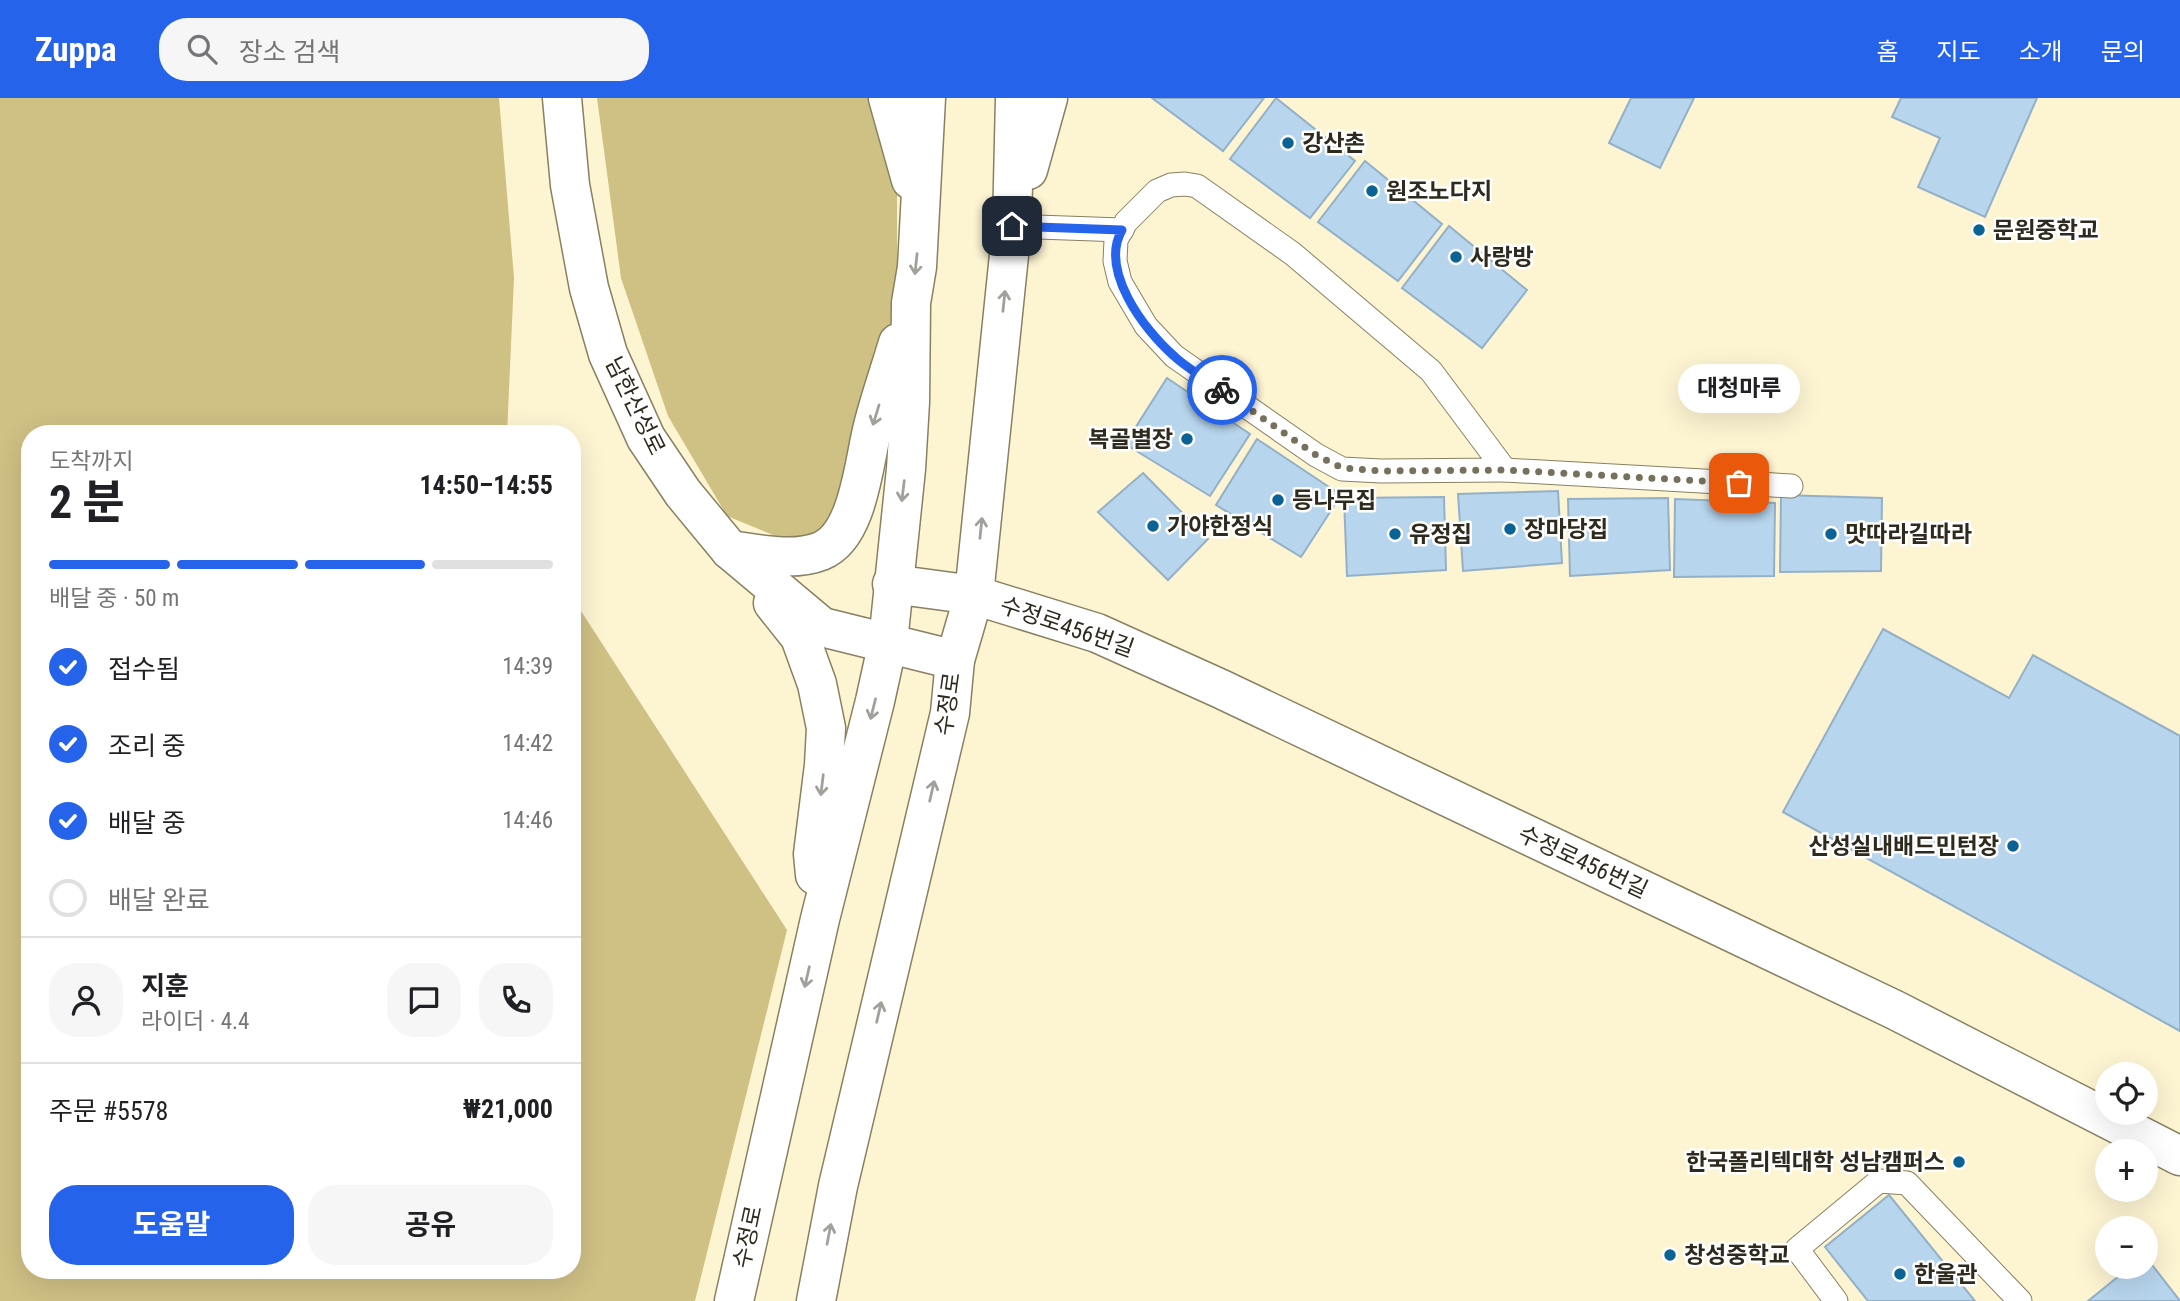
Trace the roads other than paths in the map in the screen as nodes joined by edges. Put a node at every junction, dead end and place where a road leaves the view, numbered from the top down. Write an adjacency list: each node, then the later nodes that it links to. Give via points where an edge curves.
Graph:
1 (562, 98): 12 (main road, 남한산성로, via 589,288 608,354 646,438)
2 (888, 98): 6 (main road)
3 (926, 98): 6 (main road, 수정로)
4 (1015, 98): 7 (main road, 수정로)
5 (1048, 98): 7 (main road)
6 (920, 209): 9 (main road, 수정로, one-way to 9)
7 (1012, 226): 8 (lane); 14 (main road, 수정로, one-way to 7)
8 (1122, 230): 10 (lane, via 1116,240 1115,261 1120,282 1146,326 1174,356 1316,455 1342,468); 10 (lane, via 1157,191 1171,185 1197,186 1293,254 1431,371)
9 (911, 303): 12 (main road, one-way to 12, via 873,426 864,477 837,541 819,552 792,557); 13 (main road, 수정로, one-way to 13, via 906,469)
10 (1505, 470): 11 (lane)
11 (1791, 486)
12 (730, 550): 15 (main road, 남한산성로, via 822,626); 17 (main road, one-way to 17, via 800,637 817,684 826,728 813,854)
13 (892, 584): 14 (main road, 수정로456번길); 15 (main road, 수정로)
14 (974, 596): 16 (main road, 수정로); 18 (main road, 수정로456번길, via 1097,633 1221,690 1895,1010)
15 (888, 642): 16 (main road, 남한산성로); 17 (main road, 수정로, one-way to 17)
16 (955, 660): 20 (main road, 수정로, one-way to 16, via 838,1186 950,713)
17 (820, 919): 19 (main road, 수정로, one-way to 19)
18 (2180, 1156)
19 (734, 1301)
20 (816, 1301)
21 (1836, 1301): 22 (lane, via 1797,1249 1879,1181 1907,1183)
22 (2020, 1301)

